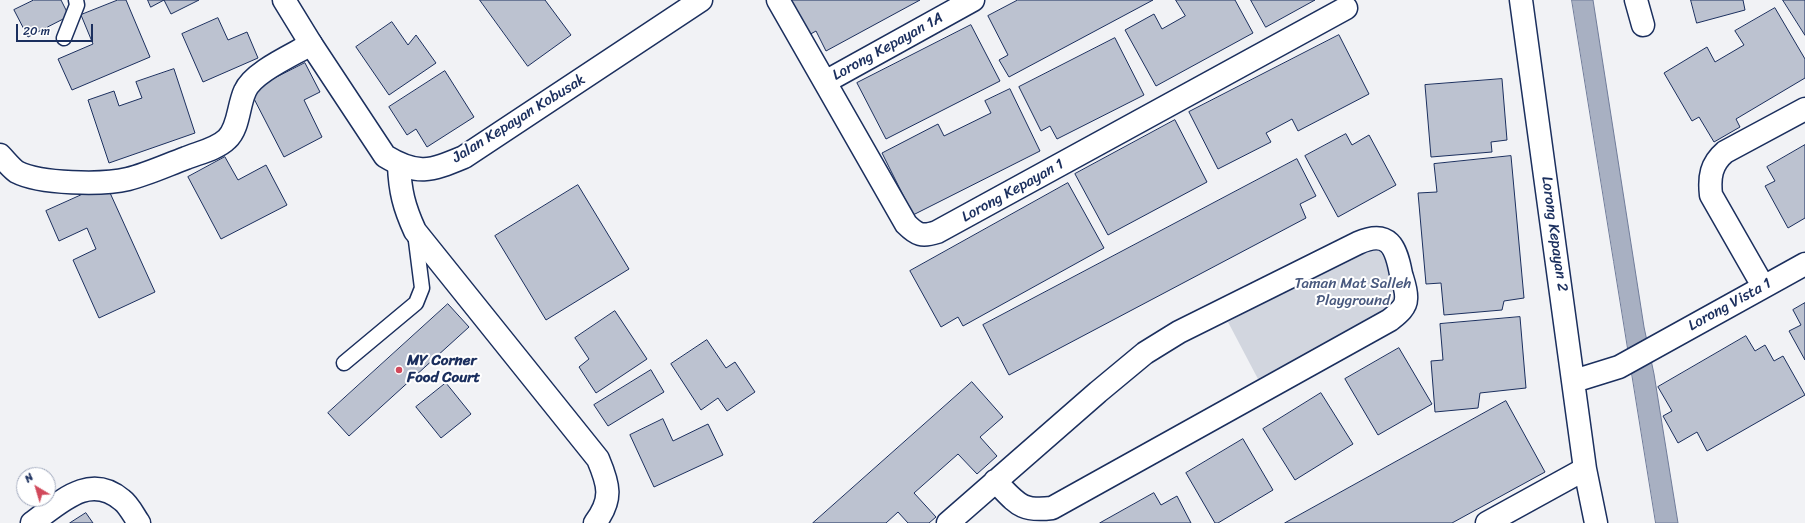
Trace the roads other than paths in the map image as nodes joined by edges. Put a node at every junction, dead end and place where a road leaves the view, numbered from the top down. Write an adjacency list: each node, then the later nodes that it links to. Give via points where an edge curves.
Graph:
1 (76, 0): 10 (lane)
2 (284, 0): 11 (street, Jalan Kepayan Kobusak)
3 (701, 0): 15 (street, Jalan Kepayan Kobusak, via 464,158 438,168 417,170)
4 (778, 0): 12 (street, Lorong Kepayan 1)
5 (973, 0): 12 (street, Lorong Kepayan 1A)
6 (1521, 0): 20 (street, Lorong Kepayan 2)
7 (1636, 0): 9 (street)
8 (1346, 8): 12 (street, Lorong Kepayan 1, via 937,232 925,236 914,232 906,224)
9 (1643, 25)
10 (64, 38)
11 (311, 44): 14 (street, via 250,83 245,91 234,130 226,140 148,172 127,179 94,182 40,180 17,172); 15 (street, Jalan Kepayan Kobusak, via 385,156)
12 (825, 82)
13 (1805, 110): 18 (street, via 1725,152 1717,159 1712,169 1709,182 1711,195)
14 (0, 155)
15 (399, 165): 16 (street, via 400,189)
16 (415, 231): 19 (lane, via 422,288 416,302); 25 (street, via 598,459 606,478 608,499)
17 (1805, 264): 18 (street, Lorong Vista 1)
18 (1763, 286): 20 (street, Lorong Vista 1, via 1619,367)
19 (344, 363)
20 (1574, 381): 21 (street, Lorong Kepayan 2)
21 (1585, 469): 27 (street); 28 (street, Lorong Kepayan 2)
22 (995, 482): 22 (street, via 1019,505 1035,510 1052,508 1390,320 1401,310 1406,299 1397,254 1391,244 1381,238 1370,237 1179,332 1145,353); 26 (street)
23 (32, 523): 24 (street, via 80,490 93,487 107,490 123,500)
24 (139, 523)
25 (595, 523)
26 (948, 523)
27 (1487, 523)
28 (1596, 523)

